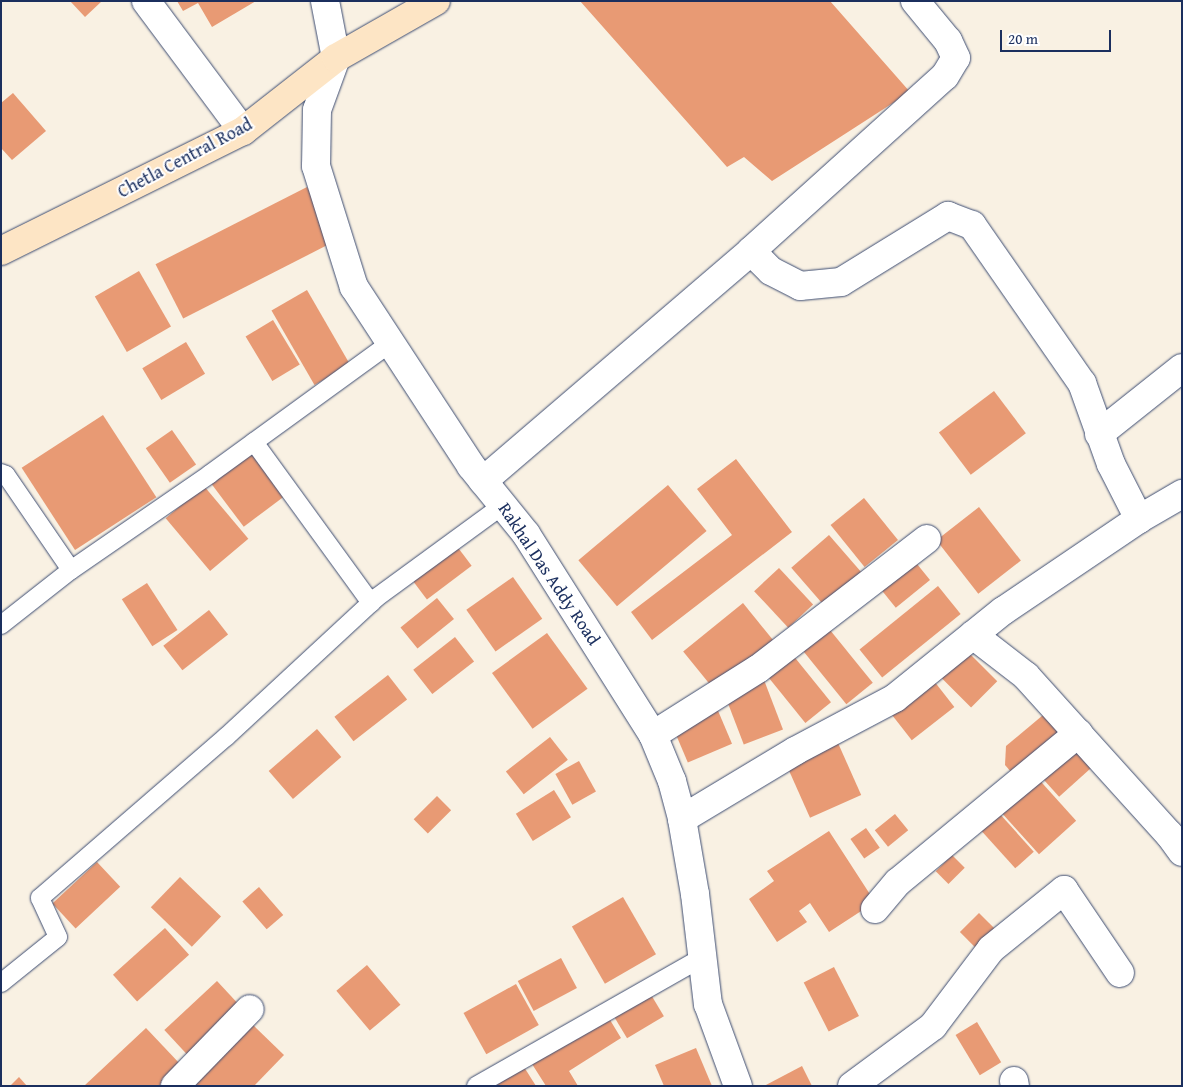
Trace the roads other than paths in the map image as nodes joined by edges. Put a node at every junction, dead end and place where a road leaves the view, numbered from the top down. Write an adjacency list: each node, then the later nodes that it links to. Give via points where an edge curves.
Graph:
1 (146, 1): 6 (street)
2 (325, 1): 5 (street)
3 (436, 1): 5 (main road, Chetla Central Road)
4 (916, 1): 8 (street, via 948,41 956,58 945,76)
5 (336, 58): 6 (main road, Chetla Central Road); 9 (street, Rakhal Das Addy Road, via 317,110 316,166 354,287)
6 (243, 131): 7 (main road, Chetla Central Road)
7 (1, 251)
8 (751, 251): 11 (street, via 771,271 800,286 841,282 948,216 972,225 1082,383); 14 (street)
9 (390, 343): 12 (lane); 14 (street, Rakhal Das Addy Road)
10 (1182, 368): 11 (street)
11 (1099, 434): 17 (street)
12 (254, 442): 19 (lane); 20 (lane)
13 (1, 473): 19 (lane, via 6,474)
14 (483, 481): 16 (street, Rakhal Das Addy Road)
15 (1182, 494): 17 (street)
16 (503, 505): 20 (lane); 24 (street, Rakhal Das Addy Road, via 526,534)
17 (1139, 519): 22 (street, via 1003,611)
18 (927, 539): 24 (street, via 758,668)
19 (71, 570): 21 (lane)
20 (370, 603): 30 (lane, via 226,737 40,898 58,937)
21 (1, 625)
22 (973, 636): 23 (street, via 1026,676); 25 (street, via 895,698 795,751)
23 (1080, 733): 26 (street); 27 (street, via 898,882)
24 (653, 734): 25 (street, Rakhal Das Addy Road, via 672,781)
25 (682, 819): 28 (street, Rakhal Das Addy Road)
26 (1182, 852)
27 (875, 909)
28 (703, 957): 33 (lane); 34 (street, Rakhal Das Addy Road, via 708,1004)
29 (1120, 973): 35 (street, via 1064,890 991,949 933,1026)
30 (1, 983)
31 (250, 1009): 32 (street)
32 (175, 1086)
33 (476, 1086)
34 (738, 1086)
35 (852, 1086)

